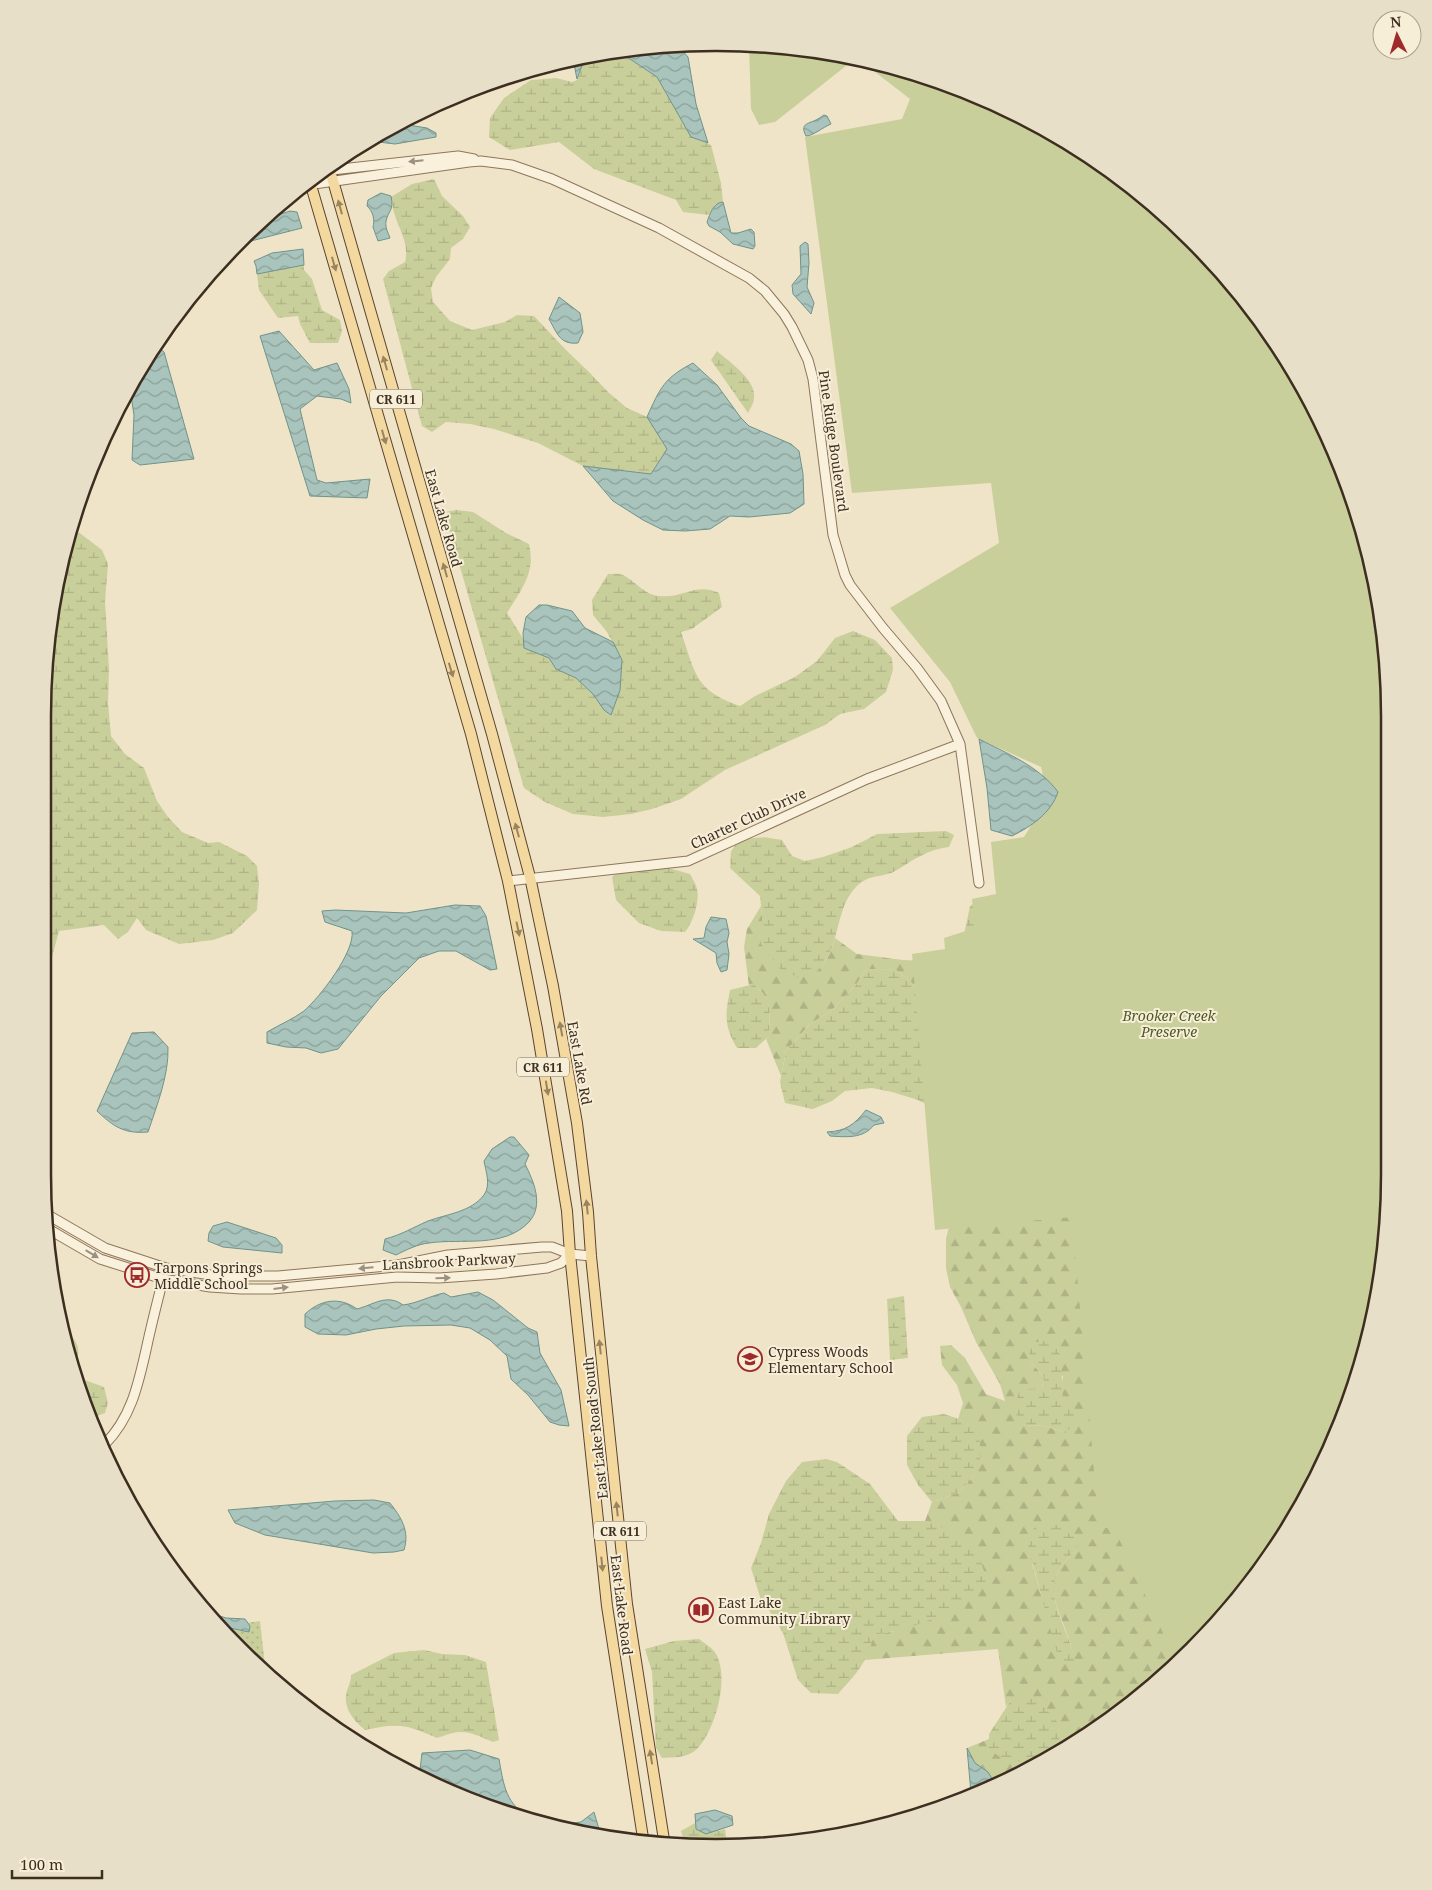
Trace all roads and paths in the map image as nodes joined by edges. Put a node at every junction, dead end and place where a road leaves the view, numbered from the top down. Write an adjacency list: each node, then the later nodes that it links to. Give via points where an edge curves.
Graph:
1 (481, 161): 2 (street, Pine Ridge Boulevard, one-way to 2, via 458,156); 4 (street, Pine Ridge Boulevard); 7 (street, Pine Ridge Boulevard, via 512,165 552,179 659,228 749,278 765,291 792,326 810,366 818,408 832,535 845,575 866,607 941,701)
2 (340, 168)
3 (330, 175): 4 (main road, East Lake Road / CR 611)
4 (333, 181): 5 (street, Pine Ridge Boulevard); 8 (main road, East Lake Road / CR 611, one-way to 4)
5 (320, 183)
6 (311, 189): 9 (main road, CR 611, one-way to 9, via 471,734)
7 (960, 744): 8 (street, Charter Club Drive, via 867,779 688,861); 10 (street, Pine Ridge Boulevard)
8 (530, 877): 9 (street, Charter Club Drive); 14 (main road, East Lake Rd / CR 611, one-way to 8, via 577,1123)
9 (508, 881): 13 (main road, CR 611, one-way to 13, via 538,1029 567,1211)
10 (979, 883)
11 (53, 1218): 13 (street, Lansbrook Parkway, one-way to 11, via 542,1247 448,1255 398,1265 260,1277 210,1275 166,1268 105,1248)
12 (54, 1233): 15 (street, Lansbrook Parkway, one-way to 15, via 100,1259)
13 (570, 1254): 14 (street); 15 (street, Lansbrook Parkway, one-way to 13, via 210,1287 257,1289 397,1277 458,1277 547,1268 561,1263); 17 (main road, East Lake Road / CR 611, one-way to 17, via 607,1606)
14 (591, 1256): 18 (main road, East Lake Road South / CR 611, one-way to 14, via 627,1604)
15 (163, 1279): 16 (street, via 130,1408)
16 (108, 1441)
17 (642, 1834)
18 (663, 1836)

